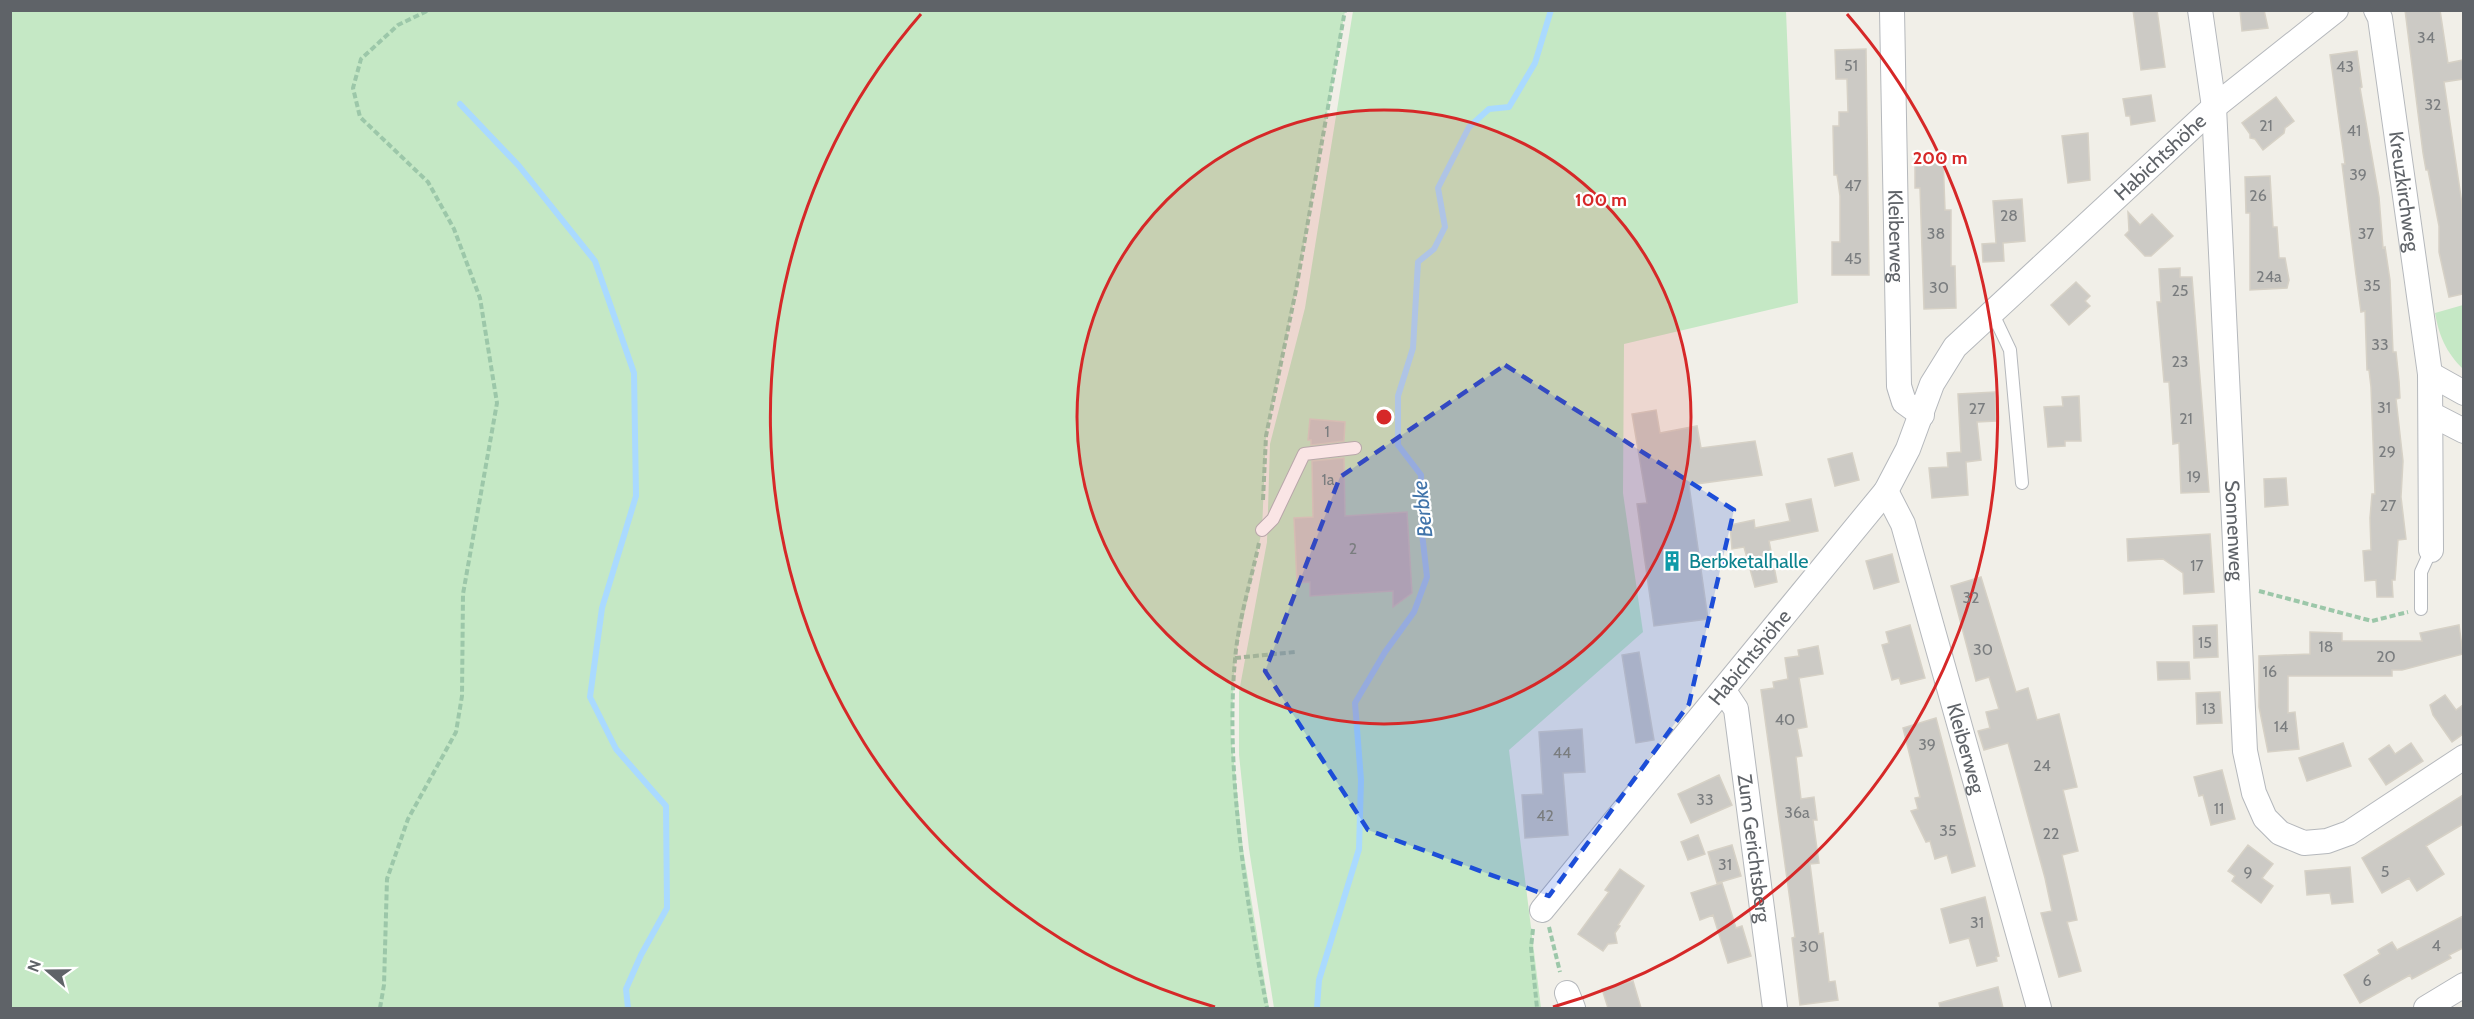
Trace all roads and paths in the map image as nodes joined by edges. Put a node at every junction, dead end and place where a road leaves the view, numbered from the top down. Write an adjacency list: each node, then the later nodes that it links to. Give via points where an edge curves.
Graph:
1 (429, 10): 27 (path, via 398,25 361,59 353,88 360,117 428,183 454,229 480,298 497,403 464,594 462,696 456,732 408,819 387,879)
2 (1892, 10): 11 (street, Kleiberweg, via 1899,386 1904,402)
3 (2200, 10): 6 (street, Sonnenweg)
4 (2336, 10): 6 (street, Habichtshöhe)
5 (2376, 10): 8 (street, Kreuzkirchweg)
6 (2214, 107): 7 (street, Habichtshöhe); 18 (street, Sonnenweg)
7 (1992, 312): 11 (street, Habichtshöhe, via 1955,347 1942,366); 14 (lane, via 2010,350)
8 (2430, 374): 9 (street); 10 (street, Kreuzkirchweg)
9 (2463, 393)
10 (2431, 414): 12 (street); 17 (street, Kreuzkirchweg)
11 (1923, 415): 15 (street, Habichtshöhe)
12 (2463, 431)
13 (1355, 448): 16 (lane, via 1304,454 1273,519)
14 (2022, 483)
15 (1886, 491): 22 (street, Habichtshöhe); 30 (street, Kleiberweg, via 1903,524)
16 (1262, 530)
17 (2431, 550): 19 (lane, Kreuzkirchweg, via 2421,572)
18 (2238, 585): 19 (path, via 2372,621); 23 (street, Sonnenweg, via 2245,751 2254,793 2265,818 2280,833 2304,843 2327,841 2349,833)
19 (2421, 609)
20 (1295, 652): 21 (path)
21 (1235, 658)
22 (1724, 691): 24 (street, Habichtshöhe); 29 (street, Zum Gerichtsberg, via 1736,709)
23 (2463, 757)
24 (1542, 910): 26 (path); 28 (path, via 1531,938)
25 (2463, 985): 31 (street)
26 (1570, 1001)
27 (380, 1008)
28 (1538, 1008)
29 (1775, 1008)
30 (2039, 1008)
31 (2426, 1008)

